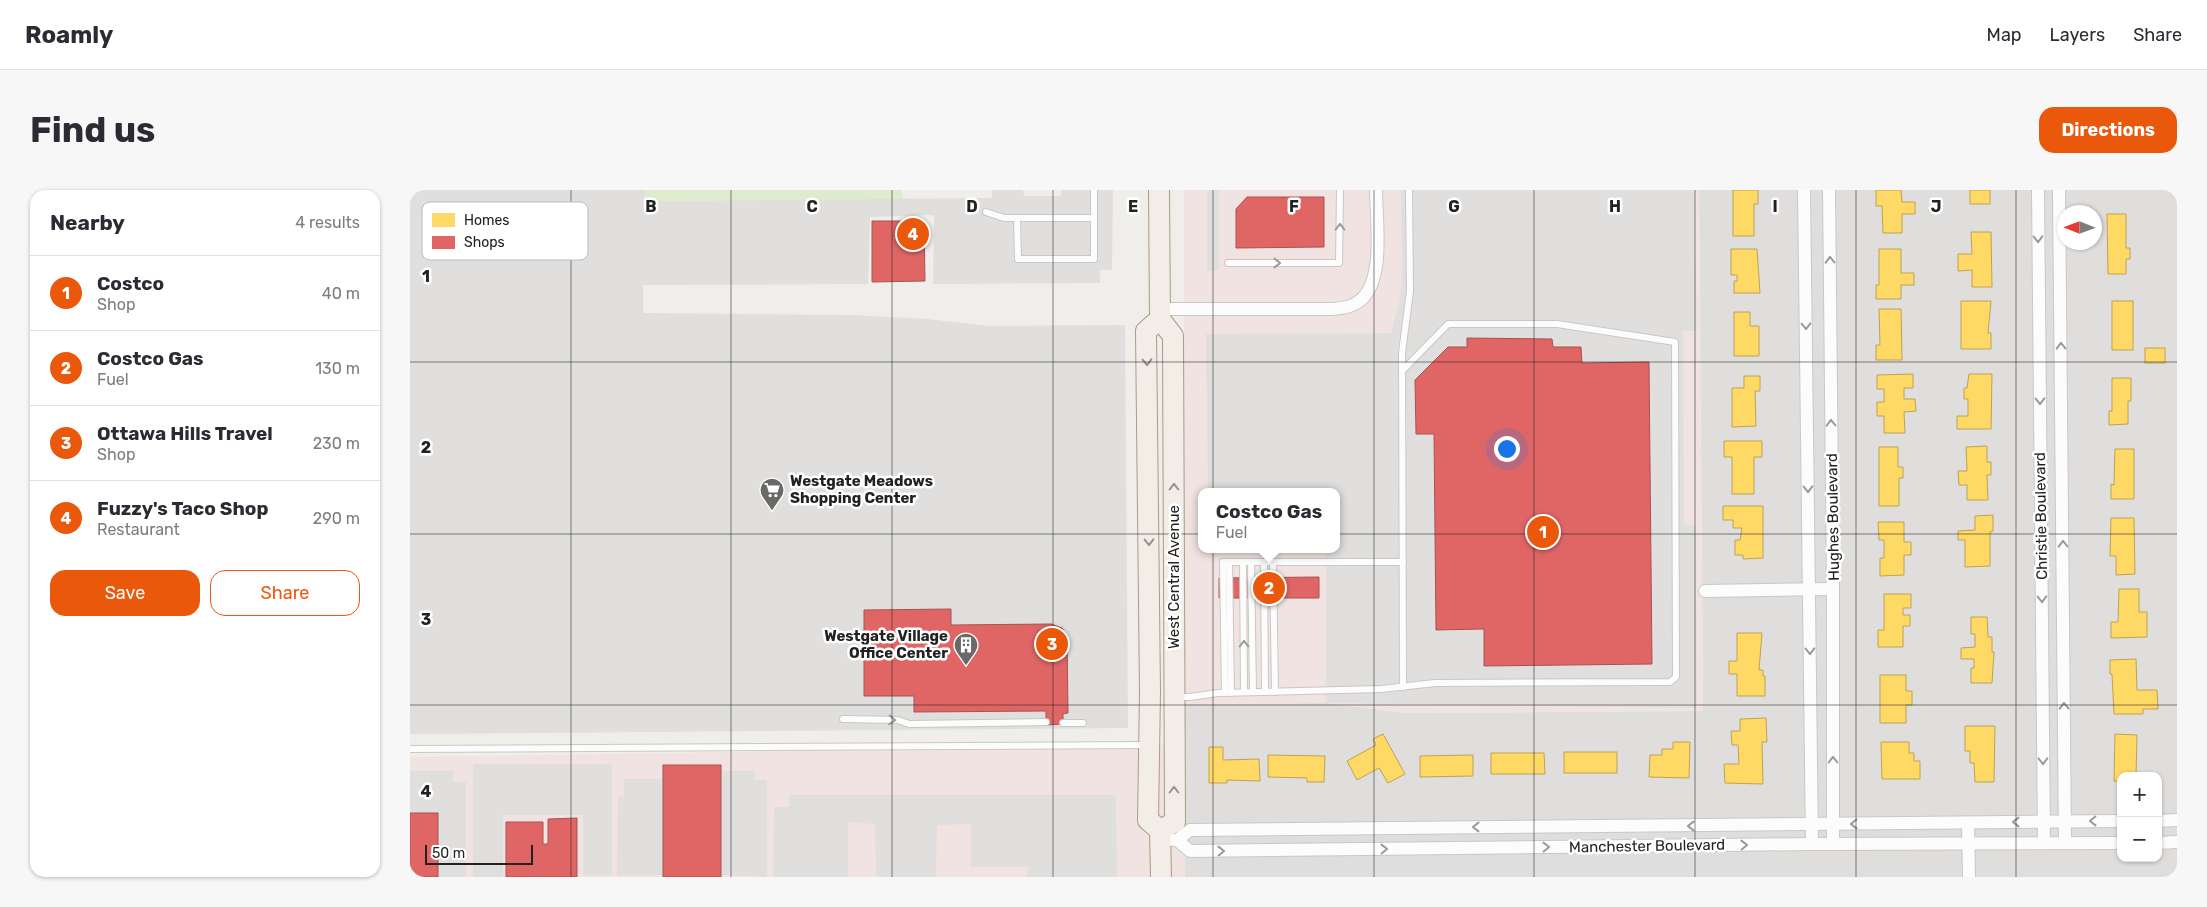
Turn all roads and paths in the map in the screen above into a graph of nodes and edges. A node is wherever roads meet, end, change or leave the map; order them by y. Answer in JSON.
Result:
{"nodes":[{"id":1,"x":1094,"y":190,"type":"edge"},
{"id":2,"x":1159,"y":190,"type":"edge"},
{"id":3,"x":1340,"y":190,"type":"edge"},
{"id":4,"x":1376,"y":190,"type":"edge"},
{"id":5,"x":1409,"y":190,"type":"edge"},
{"id":6,"x":1804,"y":190,"type":"edge"},
{"id":7,"x":1829,"y":190,"type":"edge"},
{"id":8,"x":2038,"y":190,"type":"edge"},
{"id":9,"x":2059,"y":190,"type":"edge"},
{"id":10,"x":986,"y":212,"type":"dead end"},
{"id":11,"x":1017,"y":218,"type":"junction"},
{"id":12,"x":1094,"y":218,"type":"junction"},
{"id":13,"x":1228,"y":262,"type":"dead end"},
{"id":14,"x":1160,"y":314,"type":"junction"},
{"id":15,"x":1402,"y":371,"type":"junction"},
{"id":16,"x":1243,"y":562,"type":"junction"},
{"id":17,"x":1251,"y":562,"type":"junction"},
{"id":18,"x":1264,"y":562,"type":"junction"},
{"id":19,"x":1273,"y":562,"type":"junction"},
{"id":20,"x":1403,"y":562,"type":"junction"},
{"id":21,"x":1149,"y":567,"type":"junction"},
{"id":22,"x":1809,"y":589,"type":"junction"},
{"id":23,"x":1833,"y":589,"type":"junction"},
{"id":24,"x":1704,"y":591,"type":"dead end"},
{"id":25,"x":1403,"y":687,"type":"junction"},
{"id":26,"x":1244,"y":692,"type":"junction"},
{"id":27,"x":1253,"y":692,"type":"junction"},
{"id":28,"x":1265,"y":692,"type":"junction"},
{"id":29,"x":1275,"y":692,"type":"junction"},
{"id":30,"x":1228,"y":693,"type":"junction"},
{"id":31,"x":1174,"y":697,"type":"junction"},
{"id":32,"x":843,"y":719,"type":"dead end"},
{"id":33,"x":1046,"y":722,"type":"dead end"},
{"id":34,"x":1063,"y":722,"type":"dead end"},
{"id":35,"x":1083,"y":723,"type":"dead end"},
{"id":36,"x":1149,"y":745,"type":"junction"},
{"id":37,"x":410,"y":749,"type":"edge"},
{"id":38,"x":2162,"y":820,"type":"edge"},
{"id":39,"x":2177,"y":820,"type":"edge"},
{"id":40,"x":2117,"y":821,"type":"edge"},
{"id":41,"x":2044,"y":822,"type":"junction"},
{"id":42,"x":2065,"y":822,"type":"junction"},
{"id":43,"x":1968,"y":823,"type":"junction"},
{"id":44,"x":1833,"y":824,"type":"junction"},
{"id":45,"x":1812,"y":825,"type":"junction"},
{"id":46,"x":1166,"y":836,"type":"junction"},
{"id":47,"x":2044,"y":842,"type":"junction"},
{"id":48,"x":2065,"y":842,"type":"junction"},
{"id":49,"x":2177,"y":842,"type":"edge"},
{"id":50,"x":1968,"y":843,"type":"junction"},
{"id":51,"x":2117,"y":843,"type":"edge"},
{"id":52,"x":2162,"y":843,"type":"edge"},
{"id":53,"x":1812,"y":844,"type":"junction"},
{"id":54,"x":1833,"y":844,"type":"junction"},
{"id":55,"x":1161,"y":877,"type":"edge"},
{"id":56,"x":1969,"y":877,"type":"edge"}],
"edges":[{"from":1,"to":12,"type":"lane"},
{"from":2,"to":14,"type":"main road"},
{"from":13,"to":3,"type":"lane","one_way":true},
{"from":4,"to":14,"type":"street"},
{"from":5,"to":15,"type":"lane"},
{"from":6,"to":22,"type":"street","name":"Hughes Boulevard","one_way":true},
{"from":23,"to":7,"type":"street","name":"Hughes Boulevard","one_way":true},
{"from":8,"to":41,"type":"street","name":"Christie Boulevard","one_way":true},
{"from":42,"to":9,"type":"street","name":"Christie Boulevard","one_way":true},
{"from":10,"to":11,"type":"lane"},
{"from":11,"to":12,"type":"lane"},
{"from":11,"to":12,"type":"lane"},
{"from":14,"to":21,"type":"main road","name":"West Central Avenue","one_way":true},
{"from":31,"to":14,"type":"main road","name":"West Central Avenue","one_way":true},
{"from":15,"to":20,"type":"lane"},
{"from":15,"to":25,"type":"lane"},
{"from":16,"to":17,"type":"lane"},
{"from":26,"to":16,"type":"lane","one_way":true},
{"from":16,"to":30,"type":"lane"},
{"from":17,"to":18,"type":"lane"},
{"from":17,"to":27,"type":"lane"},
{"from":18,"to":19,"type":"lane"},
{"from":18,"to":28,"type":"lane"},
{"from":19,"to":20,"type":"lane"},
{"from":19,"to":29,"type":"lane"},
{"from":20,"to":25,"type":"lane"},
{"from":21,"to":31,"type":"main road"},
{"from":21,"to":36,"type":"main road","name":"West Central Avenue"},
{"from":22,"to":23,"type":"street"},
{"from":22,"to":24,"type":"street"},
{"from":22,"to":45,"type":"street","name":"Hughes Boulevard","one_way":true},
{"from":44,"to":23,"type":"street","name":"Hughes Boulevard","one_way":true},
{"from":25,"to":29,"type":"lane"},
{"from":26,"to":27,"type":"lane"},
{"from":26,"to":30,"type":"lane"},
{"from":27,"to":28,"type":"lane"},
{"from":28,"to":29,"type":"lane"},
{"from":30,"to":31,"type":"lane"},
{"from":46,"to":31,"type":"main road","name":"West Central Avenue","one_way":true},
{"from":32,"to":33,"type":"lane","one_way":true},
{"from":34,"to":35,"type":"lane"},
{"from":36,"to":37,"type":"lane"},
{"from":36,"to":46,"type":"main road","name":"West Central Avenue"},
{"from":38,"to":39,"type":"street"},
{"from":40,"to":42,"type":"street","name":"Manchester Boulevard","one_way":true},
{"from":41,"to":42,"type":"street","name":"Manchester Boulevard"},
{"from":41,"to":43,"type":"street","name":"Manchester Boulevard","one_way":true},
{"from":41,"to":47,"type":"street","name":"Christie Boulevard"},
{"from":42,"to":48,"type":"street","name":"Christie Boulevard"},
{"from":43,"to":44,"type":"street","name":"Manchester Boulevard","one_way":true},
{"from":43,"to":50,"type":"street"},
{"from":44,"to":45,"type":"street","name":"Manchester Boulevard"},
{"from":44,"to":54,"type":"street","name":"Hughes Boulevard"},
{"from":45,"to":46,"type":"street","name":"Manchester Boulevard","one_way":true},
{"from":45,"to":53,"type":"street","name":"Hughes Boulevard"},
{"from":46,"to":53,"type":"street","name":"Manchester Boulevard","one_way":true},
{"from":46,"to":55,"type":"main road"},
{"from":47,"to":48,"type":"street","name":"Manchester Boulevard"},
{"from":47,"to":50,"type":"street","name":"Manchester Boulevard"},
{"from":48,"to":51,"type":"street","name":"Manchester Boulevard"},
{"from":49,"to":52,"type":"street"},
{"from":50,"to":54,"type":"street","name":"Manchester Boulevard"},
{"from":50,"to":56,"type":"street"},
{"from":53,"to":54,"type":"street","name":"Manchester Boulevard"}]}
